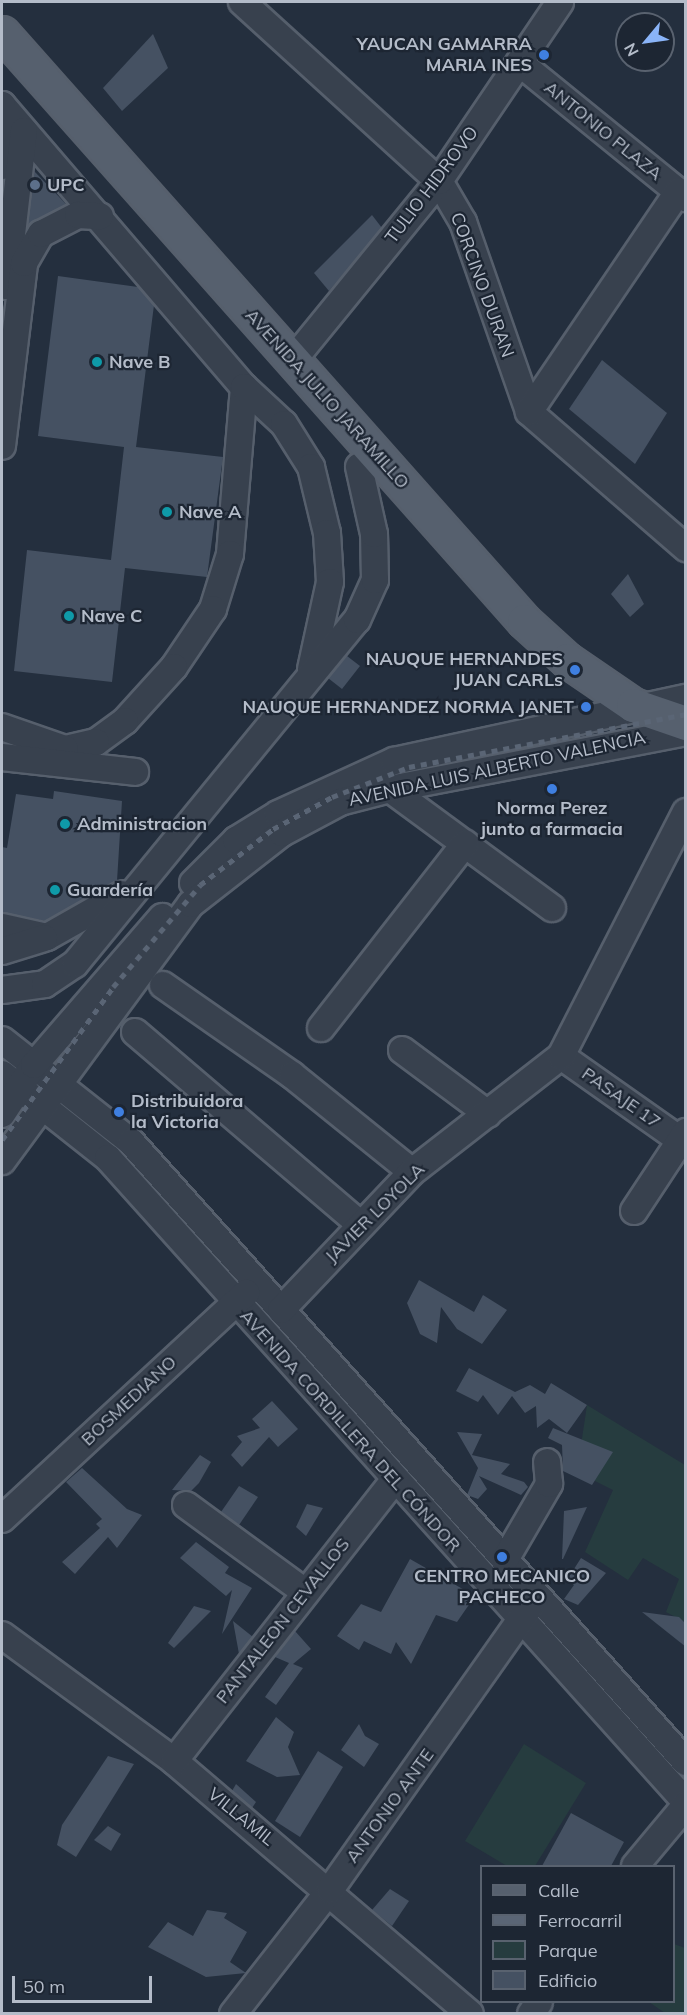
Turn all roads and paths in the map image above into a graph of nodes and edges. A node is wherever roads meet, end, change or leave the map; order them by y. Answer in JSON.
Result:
{"nodes":[{"id":1,"x":242,"y":2,"type":"edge"},
{"id":2,"x":561,"y":2,"type":"edge"},
{"id":3,"x":2,"y":33,"type":"edge"},
{"id":4,"x":2,"y":63,"type":"edge"},
{"id":5,"x":521,"y":64,"type":"junction"},
{"id":6,"x":2,"y":105,"type":"edge"},
{"id":7,"x":24,"y":131,"type":"junction"},
{"id":8,"x":2,"y":166,"type":"edge"},
{"id":9,"x":439,"y":181,"type":"junction"},
{"id":10,"x":682,"y":195,"type":"edge"},
{"id":11,"x":100,"y":216,"type":"junction"},
{"id":12,"x":2,"y":321,"type":"edge"},
{"id":13,"x":293,"y":360,"type":"junction"},
{"id":14,"x":244,"y":387,"type":"junction"},
{"id":15,"x":528,"y":412,"type":"junction"},
{"id":16,"x":2,"y":447,"type":"edge"},
{"id":17,"x":359,"y":467,"type":"junction"},
{"id":18,"x":686,"y":548,"type":"edge"},
{"id":19,"x":306,"y":682,"type":"junction"},
{"id":20,"x":686,"y":698,"type":"edge"},
{"id":21,"x":624,"y":710,"type":"junction"},
{"id":22,"x":2,"y":727,"type":"edge"},
{"id":23,"x":678,"y":734,"type":"edge"},
{"id":24,"x":2,"y":757,"type":"edge"},
{"id":25,"x":135,"y":772,"type":"dead end"},
{"id":26,"x":390,"y":789,"type":"junction"},
{"id":27,"x":686,"y":812,"type":"edge"},
{"id":28,"x":465,"y":844,"type":"junction"},
{"id":29,"x":144,"y":881,"type":"junction"},
{"id":30,"x":552,"y":908,"type":"dead end"},
{"id":31,"x":2,"y":927,"type":"edge"},
{"id":32,"x":47,"y":937,"type":"junction"},
{"id":33,"x":2,"y":951,"type":"edge"},
{"id":34,"x":163,"y":985,"type":"dead end"},
{"id":35,"x":2,"y":990,"type":"edge"},
{"id":36,"x":321,"y":1028,"type":"dead end"},
{"id":37,"x":135,"y":1032,"type":"dead end"},
{"id":38,"x":2,"y":1041,"type":"edge"},
{"id":39,"x":402,"y":1050,"type":"dead end"},
{"id":40,"x":561,"y":1056,"type":"junction"},
{"id":41,"x":34,"y":1065,"type":"junction"},
{"id":42,"x":10,"y":1081,"type":"edge"},
{"id":43,"x":59,"y":1083,"type":"junction"},
{"id":44,"x":42,"y":1104,"type":"junction"},
{"id":45,"x":2,"y":1114,"type":"edge"},
{"id":46,"x":488,"y":1114,"type":"junction"},
{"id":47,"x":683,"y":1136,"type":"edge"},
{"id":48,"x":2,"y":1161,"type":"edge"},
{"id":49,"x":412,"y":1172,"type":"junction"},
{"id":50,"x":634,"y":1211,"type":"dead end"},
{"id":51,"x":361,"y":1225,"type":"junction"},
{"id":52,"x":257,"y":1282,"type":"junction"},
{"id":53,"x":235,"y":1303,"type":"junction"},
{"id":54,"x":281,"y":1310,"type":"junction"},
{"id":55,"x":547,"y":1462,"type":"dead end"},
{"id":56,"x":393,"y":1482,"type":"junction"},
{"id":57,"x":186,"y":1505,"type":"dead end"},
{"id":58,"x":2,"y":1519,"type":"edge"},
{"id":59,"x":506,"y":1558,"type":"junction"},
{"id":60,"x":305,"y":1592,"type":"junction"},
{"id":61,"x":538,"y":1593,"type":"junction"},
{"id":62,"x":522,"y":1619,"type":"junction"},
{"id":63,"x":2,"y":1635,"type":"edge"},
{"id":64,"x":174,"y":1761,"type":"junction"},
{"id":65,"x":686,"y":1762,"type":"edge"},
{"id":66,"x":686,"y":1804,"type":"edge"},
{"id":67,"x":636,"y":1865,"type":"edge"},
{"id":68,"x":330,"y":1890,"type":"junction"},
{"id":69,"x":233,"y":2013,"type":"edge"},
{"id":70,"x":470,"y":2013,"type":"edge"}],
"edges":[{"from":1,"to":9,"type":"street","name":"CORCINO DURAN"},
{"from":2,"to":5,"type":"street","name":"TULIO HIDROVO"},
{"from":3,"to":13,"type":"main road","name":"AVENIDA JULIO JARAMILLO"},
{"from":4,"to":17,"type":"main road","name":"AVENIDA JULIO JARAMILLO"},
{"from":5,"to":9,"type":"street","name":"TULIO HIDROVO"},
{"from":5,"to":10,"type":"street","name":"ANTONIO PLAZA"},
{"from":6,"to":7,"type":"street"},
{"from":6,"to":8,"type":"street"},
{"from":7,"to":11,"type":"street"},
{"from":7,"to":12,"type":"street"},
{"from":9,"to":13,"type":"street","name":"TULIO HIDROVO"},
{"from":9,"to":15,"type":"street","name":"CORCINO DURAN"},
{"from":10,"to":15,"type":"street"},
{"from":11,"to":14,"type":"street"},
{"from":11,"to":16,"type":"street"},
{"from":13,"to":21,"type":"main road","name":"AVENIDA JULIO JARAMILLO"},
{"from":14,"to":19,"type":"street"},
{"from":14,"to":22,"type":"street"},
{"from":15,"to":18,"type":"street"},
{"from":17,"to":19,"type":"street"},
{"from":17,"to":21,"type":"main road","name":"AVENIDA JULIO JARAMILLO"},
{"from":19,"to":29,"type":"street"},
{"from":20,"to":21,"type":"street","name":"AVENIDA LUIS ALBERTO VALENCIA"},
{"from":21,"to":23,"type":"main road","name":"AVENIDA JULIO JARAMILLO"},
{"from":21,"to":41,"type":"street","name":"AVENIDA LUIS ALBERTO VALENCIA"},
{"from":23,"to":26,"type":"street","name":"AVENIDA LUIS ALBERTO VALENCIA"},
{"from":24,"to":25,"type":"street"},
{"from":26,"to":28,"type":"street"},
{"from":26,"to":43,"type":"street","name":"AVENIDA LUIS ALBERTO VALENCIA"},
{"from":27,"to":40,"type":"street"},
{"from":28,"to":30,"type":"street"},
{"from":28,"to":36,"type":"street"},
{"from":29,"to":32,"type":"street"},
{"from":29,"to":35,"type":"street"},
{"from":31,"to":32,"type":"street"},
{"from":32,"to":33,"type":"street"},
{"from":34,"to":49,"type":"street"},
{"from":37,"to":51,"type":"street"},
{"from":38,"to":41,"type":"street","name":"AVENIDA CORDILLERA DEL CÓNDOR"},
{"from":39,"to":46,"type":"street"},
{"from":40,"to":46,"type":"street","name":"JAVIER LOYOLA"},
{"from":40,"to":47,"type":"street","name":"PASAJE 17"},
{"from":41,"to":42,"type":"street","name":"AVENIDA LUIS ALBERTO VALENCIA"},
{"from":41,"to":43,"type":"street","name":"AVENIDA CORDILLERA DEL CÓNDOR"},
{"from":42,"to":44,"type":"street","name":"AVENIDA CORDILLERA DEL CÓNDOR"},
{"from":42,"to":45,"type":"street","name":"AVENIDA LUIS ALBERTO VALENCIA"},
{"from":43,"to":44,"type":"street","name":"AVENIDA LUIS ALBERTO VALENCIA"},
{"from":43,"to":52,"type":"street","name":"AVENIDA CORDILLERA DEL CÓNDOR"},
{"from":44,"to":48,"type":"street","name":"AVENIDA LUIS ALBERTO VALENCIA"},
{"from":44,"to":53,"type":"street","name":"AVENIDA CORDILLERA DEL CÓNDOR"},
{"from":46,"to":49,"type":"street","name":"JAVIER LOYOLA"},
{"from":47,"to":50,"type":"street"},
{"from":49,"to":51,"type":"street","name":"JAVIER LOYOLA"},
{"from":51,"to":54,"type":"street","name":"JAVIER LOYOLA"},
{"from":52,"to":53,"type":"street","name":"BOSMEDIANO"},
{"from":52,"to":54,"type":"street","name":"AVENIDA CORDILLERA DEL CÓNDOR"},
{"from":53,"to":56,"type":"street","name":"AVENIDA CORDILLERA DEL CÓNDOR"},
{"from":53,"to":58,"type":"street","name":"BOSMEDIANO"},
{"from":54,"to":59,"type":"street","name":"AVENIDA CORDILLERA DEL CÓNDOR"},
{"from":55,"to":59,"type":"street"},
{"from":56,"to":60,"type":"street","name":"PANTALEON CEVALLOS"},
{"from":56,"to":62,"type":"street","name":"AVENIDA CORDILLERA DEL CÓNDOR"},
{"from":57,"to":60,"type":"street"},
{"from":59,"to":61,"type":"street","name":"AVENIDA CORDILLERA DEL CÓNDOR"},
{"from":60,"to":64,"type":"street","name":"PANTALEON CEVALLOS"},
{"from":61,"to":62,"type":"street","name":"ANTONIO ANTE"},
{"from":61,"to":65,"type":"street","name":"AVENIDA CORDILLERA DEL CÓNDOR"},
{"from":62,"to":66,"type":"street","name":"AVENIDA CORDILLERA DEL CÓNDOR"},
{"from":62,"to":68,"type":"street","name":"ANTONIO ANTE"},
{"from":63,"to":64,"type":"street","name":"VILLAMIL"},
{"from":64,"to":68,"type":"street","name":"VILLAMIL"},
{"from":66,"to":67,"type":"street"},
{"from":68,"to":69,"type":"street","name":"ANTONIO ANTE"},
{"from":68,"to":70,"type":"street","name":"VILLAMIL"}]}
